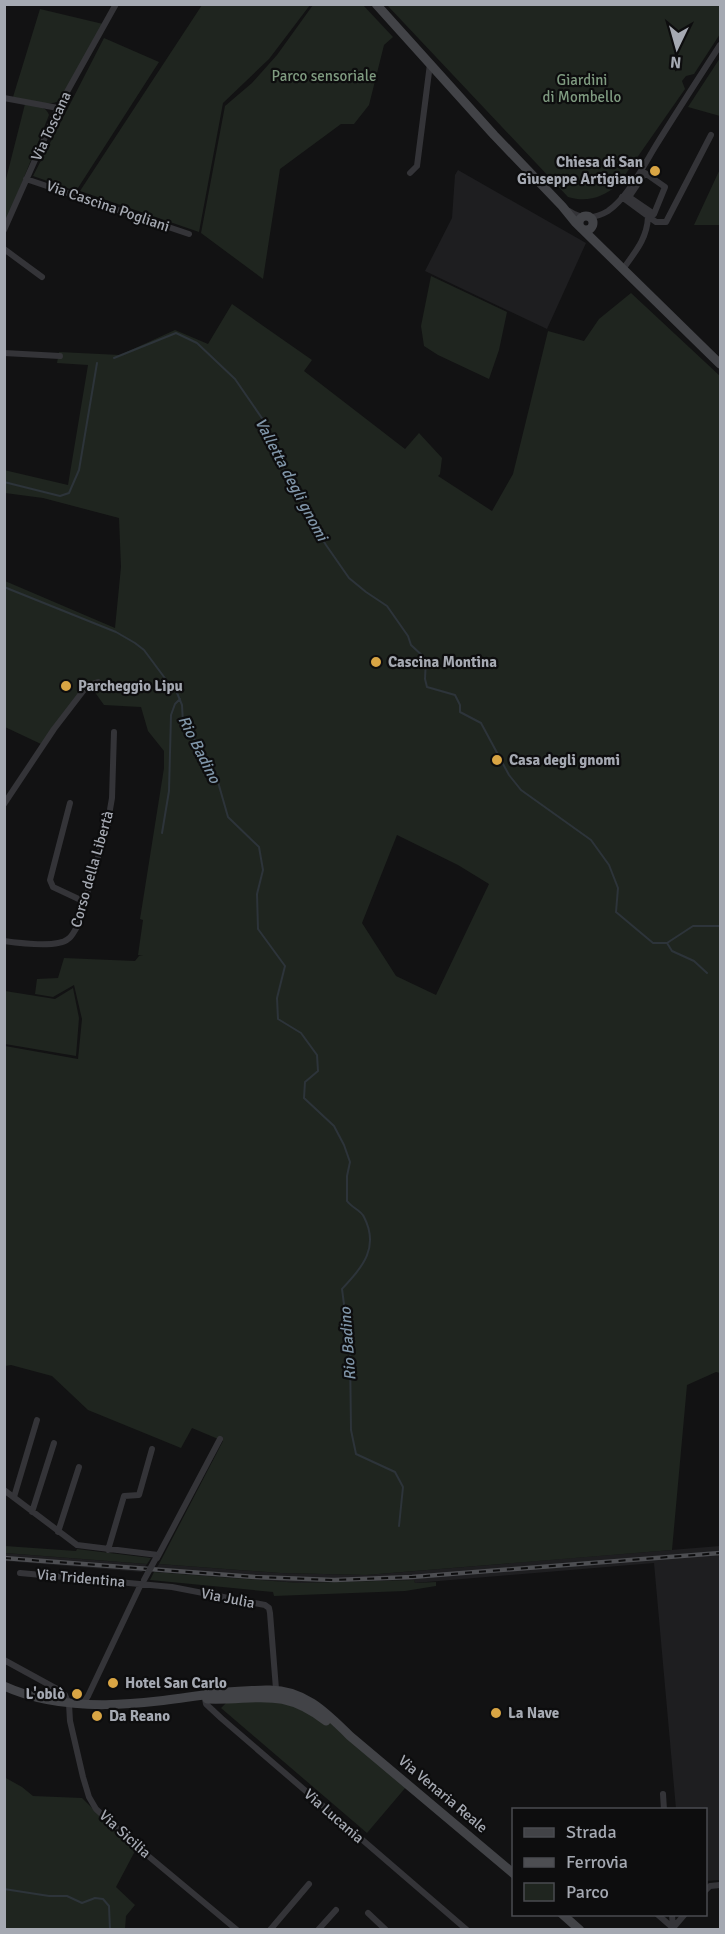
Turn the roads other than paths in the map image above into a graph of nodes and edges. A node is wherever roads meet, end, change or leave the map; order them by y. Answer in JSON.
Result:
{"nodes":[{"id":1,"x":376,"y":4,"type":"edge"},
{"id":2,"x":114,"y":5,"type":"edge"},
{"id":3,"x":720,"y":45,"type":"edge"},
{"id":4,"x":430,"y":64,"type":"junction"},
{"id":5,"x":4,"y":98,"type":"edge"},
{"id":6,"x":58,"y":108,"type":"junction"},
{"id":7,"x":711,"y":135,"type":"dead end"},
{"id":8,"x":410,"y":172,"type":"dead end"},
{"id":9,"x":26,"y":179,"type":"junction"},
{"id":10,"x":622,"y":197,"type":"junction"},
{"id":11,"x":562,"y":206,"type":"junction"},
{"id":12,"x":651,"y":215,"type":"junction"},
{"id":13,"x":586,"y":217,"type":"junction"},
{"id":14,"x":582,"y":228,"type":"junction"},
{"id":15,"x":4,"y":230,"type":"edge"},
{"id":16,"x":189,"y":234,"type":"dead end"},
{"id":17,"x":4,"y":249,"type":"edge"},
{"id":18,"x":623,"y":269,"type":"junction"},
{"id":19,"x":42,"y":277,"type":"dead end"},
{"id":20,"x":4,"y":352,"type":"edge"},
{"id":21,"x":60,"y":356,"type":"dead end"},
{"id":22,"x":720,"y":364,"type":"edge"},
{"id":23,"x":98,"y":682,"type":"dead end"},
{"id":24,"x":114,"y":732,"type":"dead end"},
{"id":25,"x":70,"y":803,"type":"dead end"},
{"id":26,"x":4,"y":804,"type":"edge"},
{"id":27,"x":85,"y":902,"type":"junction"},
{"id":28,"x":4,"y":941,"type":"edge"},
{"id":29,"x":38,"y":1420,"type":"dead end"},
{"id":30,"x":220,"y":1439,"type":"dead end"},
{"id":31,"x":54,"y":1443,"type":"dead end"},
{"id":32,"x":153,"y":1449,"type":"dead end"},
{"id":33,"x":79,"y":1467,"type":"dead end"},
{"id":34,"x":4,"y":1490,"type":"edge"},
{"id":35,"x":14,"y":1497,"type":"junction"},
{"id":36,"x":32,"y":1512,"type":"junction"},
{"id":37,"x":58,"y":1532,"type":"junction"},
{"id":38,"x":108,"y":1550,"type":"junction"},
{"id":39,"x":157,"y":1556,"type":"junction"},
{"id":40,"x":20,"y":1573,"type":"dead end"},
{"id":41,"x":142,"y":1582,"type":"junction"},
{"id":42,"x":4,"y":1660,"type":"edge"},
{"id":43,"x":4,"y":1686,"type":"edge"},
{"id":44,"x":282,"y":1693,"type":"junction"},
{"id":45,"x":243,"y":1695,"type":"junction"},
{"id":46,"x":190,"y":1697,"type":"junction"},
{"id":47,"x":205,"y":1699,"type":"junction"},
{"id":48,"x":69,"y":1704,"type":"junction"},
{"id":49,"x":82,"y":1704,"type":"junction"},
{"id":50,"x":663,"y":1794,"type":"dead end"},
{"id":51,"x":664,"y":1808,"type":"edge"},
{"id":52,"x":512,"y":1873,"type":"edge"},
{"id":53,"x":309,"y":1884,"type":"dead end"},
{"id":54,"x":720,"y":1885,"type":"edge"},
{"id":55,"x":707,"y":1888,"type":"edge"},
{"id":56,"x":336,"y":1910,"type":"dead end"},
{"id":57,"x":368,"y":1913,"type":"dead end"},
{"id":58,"x":564,"y":1916,"type":"edge"},
{"id":59,"x":659,"y":1916,"type":"edge"},
{"id":60,"x":683,"y":1916,"type":"edge"},
{"id":61,"x":237,"y":1929,"type":"edge"},
{"id":62,"x":270,"y":1929,"type":"edge"},
{"id":63,"x":318,"y":1929,"type":"edge"},
{"id":64,"x":386,"y":1929,"type":"edge"},
{"id":65,"x":467,"y":1929,"type":"edge"},
{"id":66,"x":580,"y":1929,"type":"edge"},
{"id":67,"x":673,"y":1929,"type":"edge"}],
"edges":[{"from":1,"to":4,"type":"street"},
{"from":2,"to":6,"type":"street","name":"Via Toscana"},
{"from":3,"to":10,"type":"street"},
{"from":4,"to":8,"type":"street"},
{"from":4,"to":11,"type":"street"},
{"from":5,"to":6,"type":"street"},
{"from":6,"to":9,"type":"street","name":"Via Toscana"},
{"from":7,"to":12,"type":"street"},
{"from":9,"to":15,"type":"street","name":"Via Toscana"},
{"from":9,"to":16,"type":"street","name":"Via Cascina Pogliani"},
{"from":10,"to":12,"type":"street"},
{"from":10,"to":13,"type":"street"},
{"from":11,"to":13,"type":"street"},
{"from":11,"to":14,"type":"street"},
{"from":12,"to":12,"type":"street"},
{"from":12,"to":18,"type":"street"},
{"from":13,"to":14,"type":"street"},
{"from":14,"to":18,"type":"street"},
{"from":17,"to":19,"type":"street"},
{"from":18,"to":22,"type":"street"},
{"from":20,"to":21,"type":"street"},
{"from":23,"to":26,"type":"street"},
{"from":24,"to":27,"type":"street","name":"Corso della Libertà"},
{"from":25,"to":27,"type":"street"},
{"from":27,"to":28,"type":"street","name":"Corso della Libertà"},
{"from":29,"to":35,"type":"street"},
{"from":30,"to":39,"type":"street"},
{"from":31,"to":36,"type":"street"},
{"from":32,"to":38,"type":"street"},
{"from":33,"to":37,"type":"street"},
{"from":34,"to":35,"type":"street"},
{"from":35,"to":36,"type":"street"},
{"from":36,"to":37,"type":"street"},
{"from":37,"to":38,"type":"street"},
{"from":38,"to":39,"type":"street"},
{"from":39,"to":41,"type":"street","bridge":true},
{"from":40,"to":41,"type":"street","name":"Via Tridentina"},
{"from":41,"to":44,"type":"street","name":"Via Julia"},
{"from":41,"to":49,"type":"street"},
{"from":42,"to":48,"type":"street"},
{"from":43,"to":48,"type":"street"},
{"from":44,"to":45,"type":"street"},
{"from":44,"to":52,"type":"street","name":"Via Venaria Reale"},
{"from":45,"to":46,"type":"street"},
{"from":45,"to":47,"type":"street"},
{"from":46,"to":47,"type":"street"},
{"from":46,"to":49,"type":"street"},
{"from":47,"to":65,"type":"street","name":"Via Lucania"},
{"from":48,"to":49,"type":"street"},
{"from":48,"to":61,"type":"street","name":"Via Sicilia"},
{"from":50,"to":51,"type":"street"},
{"from":53,"to":62,"type":"street"},
{"from":54,"to":55,"type":"street"},
{"from":56,"to":63,"type":"street"},
{"from":57,"to":64,"type":"street"},
{"from":58,"to":66,"type":"street"},
{"from":59,"to":67,"type":"street"},
{"from":60,"to":67,"type":"street"}]}
